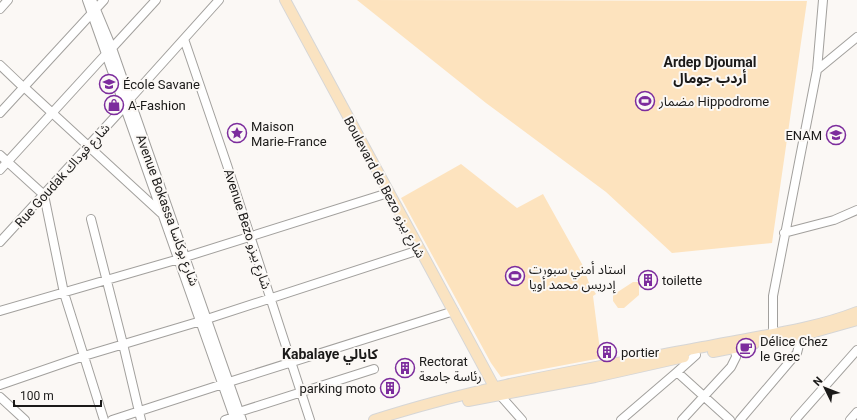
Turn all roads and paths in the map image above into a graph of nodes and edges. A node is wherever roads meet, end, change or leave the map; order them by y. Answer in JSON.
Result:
{"nodes":[{"id":1,"x":8,"y":0,"type":"edge"},
{"id":2,"x":104,"y":0,"type":"edge"},
{"id":3,"x":156,"y":0,"type":"edge"},
{"id":4,"x":219,"y":0,"type":"edge"},
{"id":5,"x":285,"y":0,"type":"edge"},
{"id":6,"x":823,"y":0,"type":"edge"},
{"id":7,"x":92,"y":5,"type":"edge"},
{"id":8,"x":0,"y":9,"type":"edge"},
{"id":9,"x":857,"y":37,"type":"edge"},
{"id":10,"x":184,"y":39,"type":"junction"},
{"id":11,"x":109,"y":51,"type":"junction"},
{"id":12,"x":0,"y":65,"type":"edge"},
{"id":13,"x":817,"y":70,"type":"junction"},
{"id":14,"x":22,"y":85,"type":"junction"},
{"id":15,"x":129,"y":100,"type":"junction"},
{"id":16,"x":0,"y":106,"type":"edge"},
{"id":17,"x":124,"y":107,"type":"junction"},
{"id":18,"x":53,"y":112,"type":"junction"},
{"id":19,"x":0,"y":113,"type":"edge"},
{"id":20,"x":89,"y":146,"type":"junction"},
{"id":21,"x":0,"y":154,"type":"edge"},
{"id":22,"x":8,"y":162,"type":"junction"},
{"id":23,"x":0,"y":170,"type":"edge"},
{"id":24,"x":388,"y":194,"type":"junction"},
{"id":25,"x":44,"y":195,"type":"junction"},
{"id":26,"x":857,"y":210,"type":"edge"},
{"id":27,"x":163,"y":215,"type":"junction"},
{"id":28,"x":92,"y":219,"type":"dead end"},
{"id":29,"x":784,"y":233,"type":"junction"},
{"id":30,"x":251,"y":236,"type":"junction"},
{"id":31,"x":0,"y":242,"type":"edge"},
{"id":32,"x":418,"y":250,"type":"junction"},
{"id":33,"x":182,"y":258,"type":"junction"},
{"id":34,"x":107,"y":279,"type":"junction"},
{"id":35,"x":64,"y":293,"type":"junction"},
{"id":36,"x":271,"y":298,"type":"junction"},
{"id":37,"x":0,"y":311,"type":"edge"},
{"id":38,"x":454,"y":312,"type":"junction"},
{"id":39,"x":856,"y":318,"type":"edge"},
{"id":40,"x":204,"y":320,"type":"junction"},
{"id":41,"x":773,"y":336,"type":"junction"},
{"id":42,"x":798,"y":336,"type":"junction"},
{"id":43,"x":124,"y":344,"type":"junction"},
{"id":44,"x":735,"y":348,"type":"junction"},
{"id":45,"x":857,"y":350,"type":"edge"},
{"id":46,"x":696,"y":355,"type":"junction"},
{"id":47,"x":84,"y":356,"type":"junction"},
{"id":48,"x":291,"y":361,"type":"junction"},
{"id":49,"x":374,"y":369,"type":"dead end"},
{"id":50,"x":594,"y":372,"type":"junction"},
{"id":51,"x":677,"y":372,"type":"junction"},
{"id":52,"x":226,"y":383,"type":"junction"},
{"id":53,"x":0,"y":385,"type":"edge"},
{"id":54,"x":301,"y":391,"type":"junction"},
{"id":55,"x":496,"y":391,"type":"junction"},
{"id":56,"x":0,"y":396,"type":"edge"},
{"id":57,"x":704,"y":396,"type":"junction"},
{"id":58,"x":138,"y":411,"type":"junction"},
{"id":59,"x":857,"y":412,"type":"edge"},
{"id":60,"x":236,"y":416,"type":"edge"},
{"id":61,"x":25,"y":420,"type":"edge"},
{"id":62,"x":104,"y":420,"type":"edge"},
{"id":63,"x":112,"y":420,"type":"edge"},
{"id":64,"x":141,"y":420,"type":"edge"},
{"id":65,"x":225,"y":420,"type":"edge"},
{"id":66,"x":242,"y":420,"type":"edge"},
{"id":67,"x":310,"y":420,"type":"edge"},
{"id":68,"x":374,"y":420,"type":"edge"},
{"id":69,"x":399,"y":420,"type":"edge"},
{"id":70,"x":522,"y":420,"type":"edge"},
{"id":71,"x":621,"y":420,"type":"edge"},
{"id":72,"x":682,"y":420,"type":"edge"},
{"id":73,"x":730,"y":420,"type":"edge"},
{"id":74,"x":740,"y":420,"type":"edge"},
{"id":75,"x":795,"y":420,"type":"edge"},
{"id":76,"x":850,"y":420,"type":"edge"}],
"edges":[{"from":1,"to":8,"type":"street"},
{"from":2,"to":7,"type":"street"},
{"from":3,"to":11,"type":"street"},
{"from":4,"to":10,"type":"street"},
{"from":5,"to":24,"type":"main road","name":"Boulevard de Bezo شارع بيزو"},
{"from":6,"to":13,"type":"street"},
{"from":7,"to":11,"type":"street","name":"Avenue Bokassa شارع بوكاسا"},
{"from":7,"to":14,"type":"street"},
{"from":9,"to":13,"type":"street"},
{"from":10,"to":15,"type":"street"},
{"from":10,"to":30,"type":"street","name":"Avenue Bezo شارع بيزو"},
{"from":11,"to":15,"type":"street","name":"Avenue Bokassa شارع بوكاسا"},
{"from":11,"to":17,"type":"street","name":"Avenue Bokassa شارع بوكاسا"},
{"from":11,"to":18,"type":"street"},
{"from":12,"to":14,"type":"street"},
{"from":13,"to":29,"type":"street"},
{"from":14,"to":16,"type":"street"},
{"from":14,"to":18,"type":"street"},
{"from":14,"to":19,"type":"street"},
{"from":15,"to":33,"type":"street","name":"Avenue Bokassa شارع بوكاسا"},
{"from":17,"to":20,"type":"street","name":"Rue Goudak شارع قوداك"},
{"from":17,"to":27,"type":"street","name":"Avenue Bokassa شارع بوكاسا"},
{"from":18,"to":20,"type":"street"},
{"from":18,"to":22,"type":"street"},
{"from":20,"to":25,"type":"street","name":"Rue Goudak شارع قوداك"},
{"from":20,"to":27,"type":"street"},
{"from":21,"to":22,"type":"street"},
{"from":22,"to":23,"type":"street"},
{"from":22,"to":25,"type":"street"},
{"from":24,"to":30,"type":"street"},
{"from":24,"to":32,"type":"main road","name":"Boulevard de Bezo شارع بيزو"},
{"from":25,"to":31,"type":"street","name":"Rue Goudak شارع قوداك"},
{"from":25,"to":35,"type":"street"},
{"from":26,"to":29,"type":"street"},
{"from":27,"to":33,"type":"street","name":"Avenue Bokassa شارع بوكاسا"},
{"from":28,"to":34,"type":"street"},
{"from":29,"to":41,"type":"street"},
{"from":30,"to":33,"type":"street"},
{"from":30,"to":36,"type":"street","name":"Avenue Bezo شارع بيزو"},
{"from":32,"to":36,"type":"street"},
{"from":32,"to":38,"type":"main road","name":"Boulevard de Bezo شارع بيزو"},
{"from":33,"to":34,"type":"street"},
{"from":33,"to":40,"type":"street","name":"Avenue Bokassa شارع بوكاسا"},
{"from":34,"to":35,"type":"street"},
{"from":34,"to":43,"type":"street"},
{"from":35,"to":37,"type":"street"},
{"from":35,"to":47,"type":"street"},
{"from":36,"to":40,"type":"street"},
{"from":36,"to":48,"type":"street","name":"Avenue Bezo شارع بيزو"},
{"from":38,"to":48,"type":"street"},
{"from":38,"to":55,"type":"main road","name":"Boulevard de Bezo شارع بيزو"},
{"from":39,"to":41,"type":"main road"},
{"from":39,"to":42,"type":"main road"},
{"from":40,"to":43,"type":"street"},
{"from":40,"to":52,"type":"street","name":"Avenue Bokassa شارع بوكاسا"},
{"from":41,"to":42,"type":"main road"},
{"from":41,"to":44,"type":"main road"},
{"from":41,"to":50,"type":"main road"},
{"from":42,"to":74,"type":"street"},
{"from":43,"to":47,"type":"street"},
{"from":43,"to":58,"type":"street"},
{"from":44,"to":46,"type":"main road"},
{"from":44,"to":57,"type":"street"},
{"from":45,"to":75,"type":"street"},
{"from":46,"to":50,"type":"main road"},
{"from":46,"to":51,"type":"street"},
{"from":47,"to":53,"type":"street"},
{"from":47,"to":62,"type":"street"},
{"from":48,"to":52,"type":"street"},
{"from":48,"to":54,"type":"street","name":"Avenue Bezo شارع بيزو"},
{"from":49,"to":54,"type":"street"},
{"from":50,"to":55,"type":"main road"},
{"from":51,"to":57,"type":"street"},
{"from":51,"to":71,"type":"street"},
{"from":52,"to":58,"type":"street"},
{"from":52,"to":60,"type":"street","name":"Avenue Bokassa شارع بوكاسا"},
{"from":54,"to":60,"type":"street"},
{"from":54,"to":67,"type":"street","name":"Avenue Bezo شارع بيزو"},
{"from":55,"to":68,"type":"main road"},
{"from":55,"to":69,"type":"main road"},
{"from":55,"to":70,"type":"street"},
{"from":56,"to":61,"type":"street"},
{"from":57,"to":72,"type":"street"},
{"from":57,"to":73,"type":"street"},
{"from":58,"to":63,"type":"street"},
{"from":58,"to":64,"type":"street"},
{"from":59,"to":76,"type":"street"},
{"from":60,"to":65,"type":"street"},
{"from":60,"to":66,"type":"street","name":"Avenue Bokassa شارع بوكاسا"}]}
